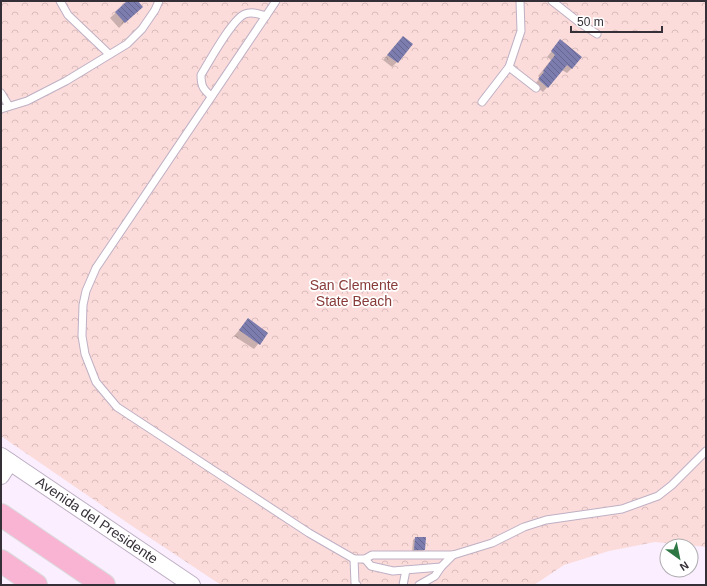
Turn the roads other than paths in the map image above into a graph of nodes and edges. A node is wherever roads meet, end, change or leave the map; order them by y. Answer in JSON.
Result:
{"nodes":[{"id":1,"x":60,"y":1,"type":"edge"},
{"id":2,"x":159,"y":1,"type":"edge"},
{"id":3,"x":276,"y":1,"type":"edge"},
{"id":4,"x":520,"y":1,"type":"edge"},
{"id":5,"x":552,"y":1,"type":"edge"},
{"id":6,"x":266,"y":16,"type":"junction"},
{"id":7,"x":597,"y":34,"type":"dead end"},
{"id":8,"x":109,"y":54,"type":"junction"},
{"id":9,"x":509,"y":67,"type":"junction"},
{"id":10,"x":536,"y":88,"type":"dead end"},
{"id":11,"x":1,"y":93,"type":"edge"},
{"id":12,"x":211,"y":96,"type":"junction"},
{"id":13,"x":482,"y":102,"type":"dead end"},
{"id":14,"x":9,"y":106,"type":"junction"},
{"id":15,"x":1,"y":109,"type":"edge"},
{"id":16,"x":706,"y":452,"type":"edge"},
{"id":17,"x":4,"y":467,"type":"edge"},
{"id":18,"x":1,"y":515,"type":"edge"},
{"id":19,"x":453,"y":555,"type":"junction"},
{"id":20,"x":354,"y":559,"type":"junction"},
{"id":21,"x":366,"y":559,"type":"junction"},
{"id":22,"x":1,"y":561,"type":"edge"},
{"id":23,"x":440,"y":567,"type":"junction"},
{"id":24,"x":406,"y":570,"type":"junction"},
{"id":25,"x":36,"y":585,"type":"edge"},
{"id":26,"x":104,"y":585,"type":"edge"},
{"id":27,"x":192,"y":585,"type":"edge"},
{"id":28,"x":357,"y":585,"type":"edge"},
{"id":29,"x":403,"y":585,"type":"edge"},
{"id":30,"x":419,"y":585,"type":"edge"}],
"edges":[{"from":1,"to":8,"type":"lane"},
{"from":2,"to":8,"type":"lane"},
{"from":3,"to":6,"type":"lane"},
{"from":4,"to":9,"type":"lane"},
{"from":5,"to":7,"type":"lane"},
{"from":6,"to":12,"type":"lane"},
{"from":6,"to":12,"type":"lane"},
{"from":8,"to":14,"type":"lane"},
{"from":9,"to":10,"type":"lane"},
{"from":9,"to":13,"type":"lane"},
{"from":11,"to":14,"type":"lane"},
{"from":12,"to":20,"type":"lane"},
{"from":14,"to":15,"type":"lane"},
{"from":16,"to":19,"type":"lane"},
{"from":17,"to":27,"type":"street","name":"Avenida del Presidente"},
{"from":18,"to":26,"type":"highway"},
{"from":19,"to":21,"type":"lane"},
{"from":19,"to":23,"type":"lane"},
{"from":20,"to":21,"type":"lane"},
{"from":20,"to":28,"type":"lane"},
{"from":21,"to":24,"type":"lane"},
{"from":22,"to":25,"type":"highway"},
{"from":23,"to":24,"type":"lane"},
{"from":23,"to":30,"type":"lane"},
{"from":24,"to":29,"type":"lane"}]}
